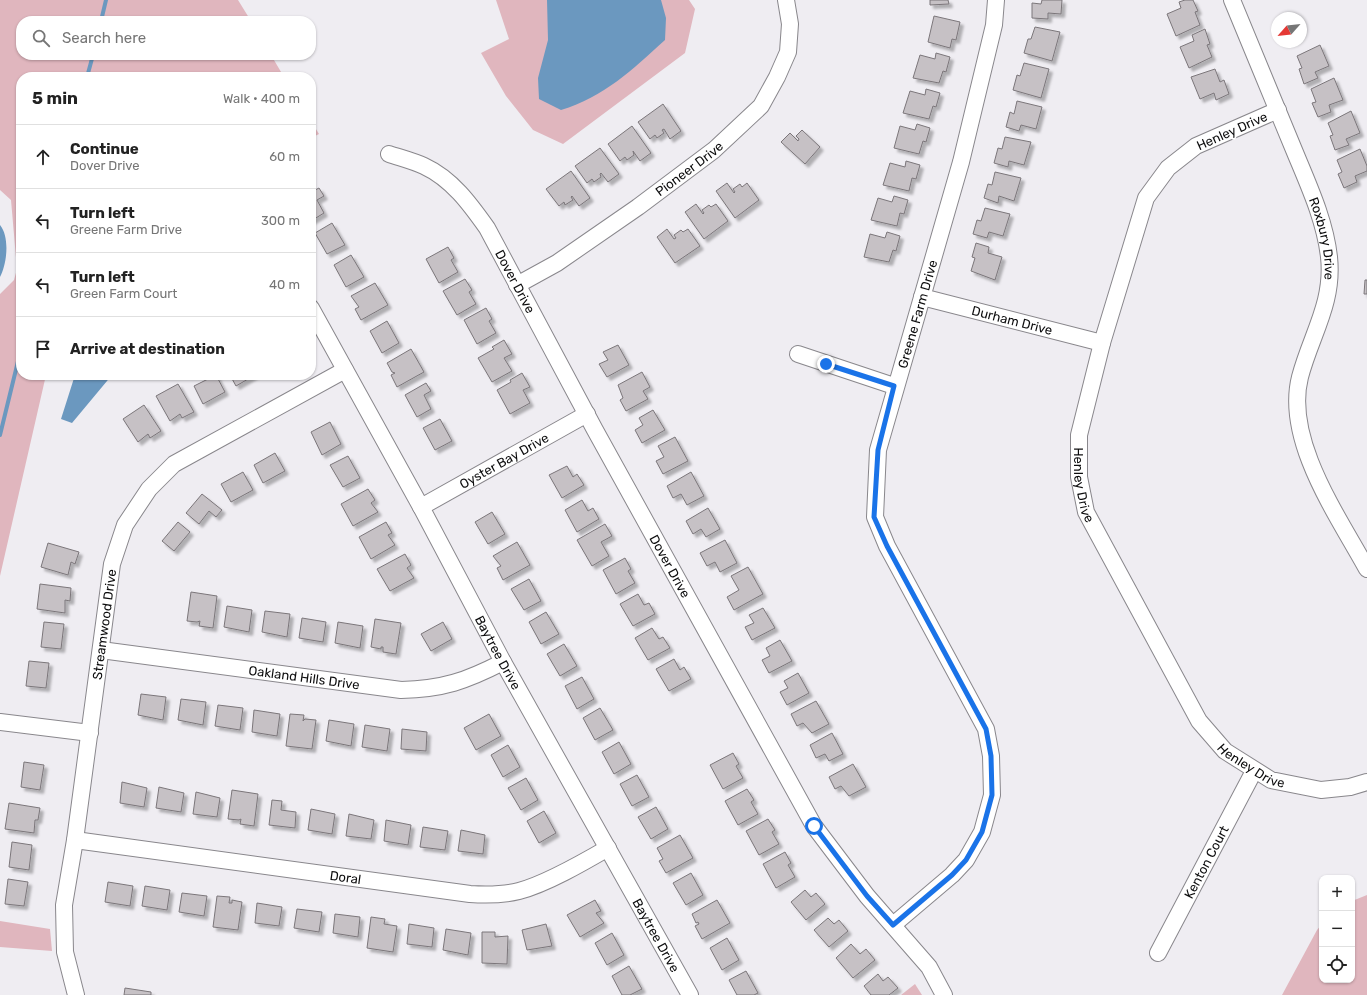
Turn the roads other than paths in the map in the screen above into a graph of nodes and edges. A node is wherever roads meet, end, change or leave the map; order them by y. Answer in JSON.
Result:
{"nodes":[{"id":1,"x":786,"y":0,"type":"edge"},
{"id":2,"x":996,"y":0,"type":"edge"},
{"id":3,"x":1232,"y":0,"type":"edge"},
{"id":4,"x":1278,"y":110,"type":"junction"},
{"id":5,"x":389,"y":154,"type":"dead end"},
{"id":6,"x":517,"y":285,"type":"junction"},
{"id":7,"x":922,"y":297,"type":"junction"},
{"id":8,"x":316,"y":317,"type":"edge"},
{"id":9,"x":1102,"y":343,"type":"junction"},
{"id":10,"x":798,"y":354,"type":"dead end"},
{"id":11,"x":345,"y":370,"type":"junction"},
{"id":12,"x":894,"y":386,"type":"junction"},
{"id":13,"x":587,"y":414,"type":"junction"},
{"id":14,"x":421,"y":507,"type":"junction"},
{"id":15,"x":1367,"y":569,"type":"edge"},
{"id":16,"x":101,"y":650,"type":"junction"},
{"id":17,"x":503,"y":662,"type":"junction"},
{"id":18,"x":0,"y":722,"type":"edge"},
{"id":19,"x":90,"y":734,"type":"junction"},
{"id":20,"x":1254,"y":771,"type":"junction"},
{"id":21,"x":1367,"y":782,"type":"edge"},
{"id":22,"x":75,"y":840,"type":"junction"},
{"id":23,"x":608,"y":848,"type":"junction"},
{"id":24,"x":893,"y":925,"type":"junction"},
{"id":25,"x":1158,"y":953,"type":"dead end"},
{"id":26,"x":76,"y":995,"type":"edge"},
{"id":27,"x":690,"y":995,"type":"edge"},
{"id":28,"x":944,"y":995,"type":"edge"}],
"edges":[{"from":1,"to":6,"type":"street","name":"Pioneer Drive"},
{"from":2,"to":7,"type":"street","name":"Greene Farm Drive"},
{"from":3,"to":4,"type":"street","name":"Roxbury Drive"},
{"from":4,"to":9,"type":"street","name":"Henley Drive"},
{"from":4,"to":15,"type":"street","name":"Roxbury Drive"},
{"from":5,"to":6,"type":"street","name":"Dover Drive"},
{"from":6,"to":13,"type":"street","name":"Dover Drive"},
{"from":7,"to":9,"type":"street","name":"Durham Drive"},
{"from":7,"to":12,"type":"street","name":"Greene Farm Drive"},
{"from":8,"to":11,"type":"street","name":"Baytree Drive"},
{"from":9,"to":20,"type":"street","name":"Henley Drive"},
{"from":10,"to":12,"type":"street"},
{"from":11,"to":14,"type":"street","name":"Baytree Drive"},
{"from":11,"to":16,"type":"street","name":"Streamwood Drive"},
{"from":12,"to":24,"type":"street","name":"Greene Farm Drive"},
{"from":13,"to":14,"type":"street","name":"Oyster Bay Drive"},
{"from":13,"to":24,"type":"street","name":"Dover Drive"},
{"from":14,"to":17,"type":"street","name":"Baytree Drive"},
{"from":16,"to":17,"type":"street","name":"Oakland Hills Drive"},
{"from":16,"to":19,"type":"street","name":"Streamwood Drive"},
{"from":17,"to":23,"type":"street","name":"Baytree Drive"},
{"from":18,"to":19,"type":"street"},
{"from":19,"to":22,"type":"street","name":"Streamwood Drive"},
{"from":20,"to":21,"type":"street","name":"Henley Drive"},
{"from":20,"to":25,"type":"street","name":"Kenton Court"},
{"from":22,"to":23,"type":"street","name":"Doral"},
{"from":22,"to":26,"type":"street","name":"Streamwood Drive"},
{"from":23,"to":27,"type":"street","name":"Baytree Drive"},
{"from":24,"to":28,"type":"street","name":"Dover Drive"}]}
